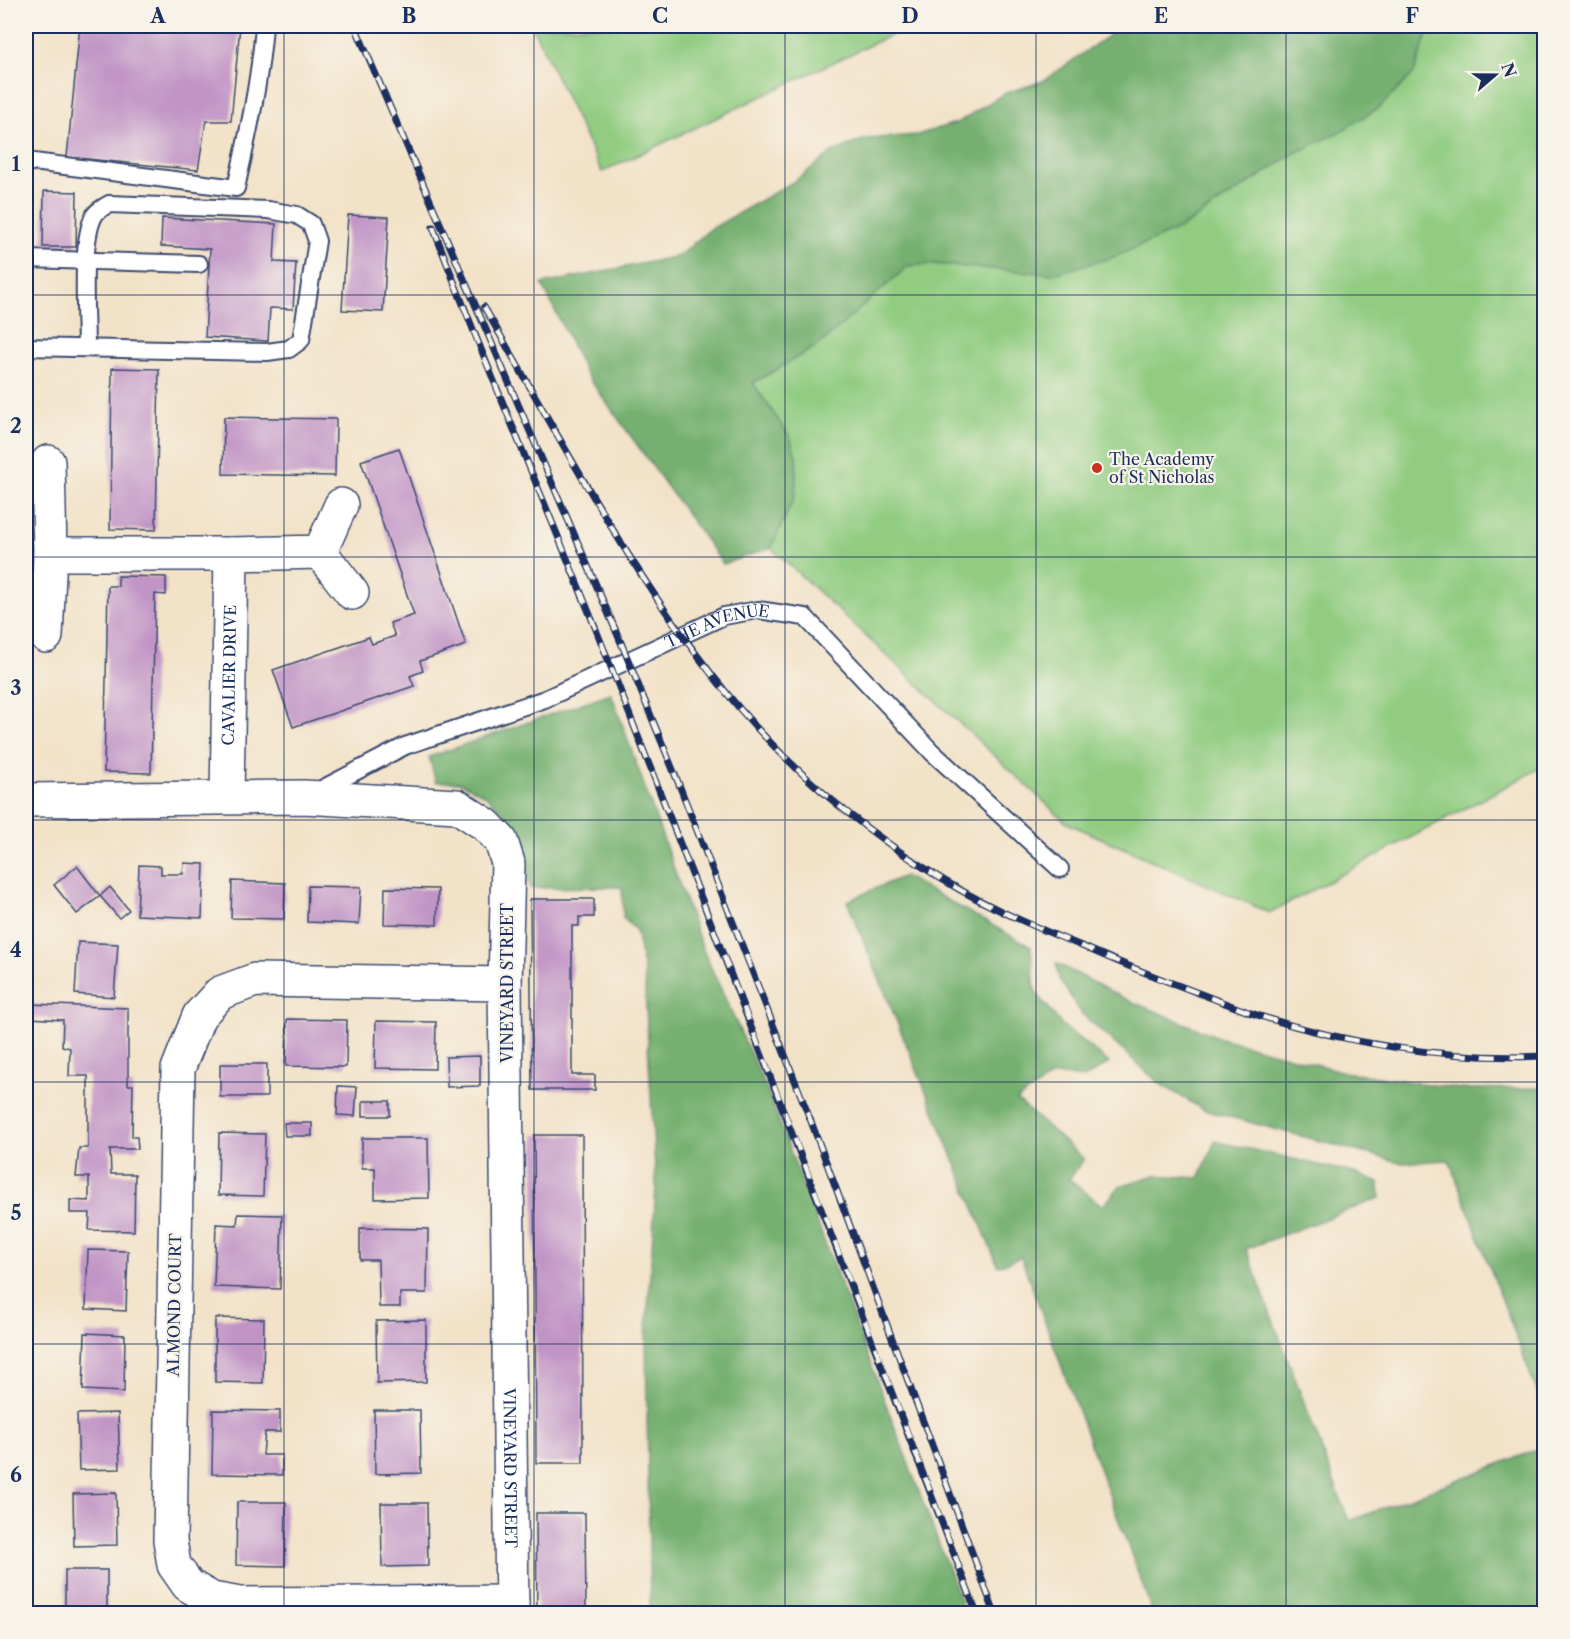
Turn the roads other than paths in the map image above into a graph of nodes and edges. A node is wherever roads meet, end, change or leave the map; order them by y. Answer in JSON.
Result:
{"nodes":[{"id":1,"x":264,"y":26,"type":"edge"},
{"id":2,"x":26,"y":161,"type":"edge"},
{"id":3,"x":26,"y":259,"type":"edge"},
{"id":4,"x":86,"y":260,"type":"junction"},
{"id":5,"x":199,"y":264,"type":"dead end"},
{"id":6,"x":26,"y":347,"type":"edge"},
{"id":7,"x":86,"y":348,"type":"junction"},
{"id":8,"x":48,"y":462,"type":"dead end"},
{"id":9,"x":342,"y":505,"type":"dead end"},
{"id":10,"x":321,"y":552,"type":"junction"},
{"id":11,"x":50,"y":554,"type":"junction"},
{"id":12,"x":231,"y":554,"type":"junction"},
{"id":13,"x":352,"y":593,"type":"dead end"},
{"id":14,"x":46,"y":636,"type":"dead end"},
{"id":15,"x":227,"y":797,"type":"junction"},
{"id":16,"x":304,"y":797,"type":"junction"},
{"id":17,"x":26,"y":800,"type":"edge"},
{"id":18,"x":1060,"y":869,"type":"dead end"},
{"id":19,"x":505,"y":984,"type":"junction"},
{"id":20,"x":512,"y":1608,"type":"edge"}],
"edges":[{"from":1,"to":2,"type":"lane"},
{"from":3,"to":4,"type":"lane"},
{"from":4,"to":5,"type":"lane"},
{"from":4,"to":7,"type":"lane"},
{"from":4,"to":7,"type":"lane"},
{"from":6,"to":7,"type":"lane"},
{"from":8,"to":11,"type":"street"},
{"from":9,"to":10,"type":"street"},
{"from":10,"to":12,"type":"street"},
{"from":10,"to":13,"type":"street"},
{"from":11,"to":12,"type":"street"},
{"from":11,"to":14,"type":"street"},
{"from":12,"to":15,"type":"street","name":"CAVALIER DRIVE"},
{"from":15,"to":16,"type":"street","name":"VINEYARD STREET"},
{"from":15,"to":17,"type":"street","name":"VINEYARD STREET"},
{"from":16,"to":18,"type":"lane","name":"THE AVENUE"},
{"from":16,"to":19,"type":"street","name":"VINEYARD STREET"},
{"from":19,"to":20,"type":"street","name":"VINEYARD STREET"},
{"from":19,"to":20,"type":"street","name":"ALMOND COURT"}]}
